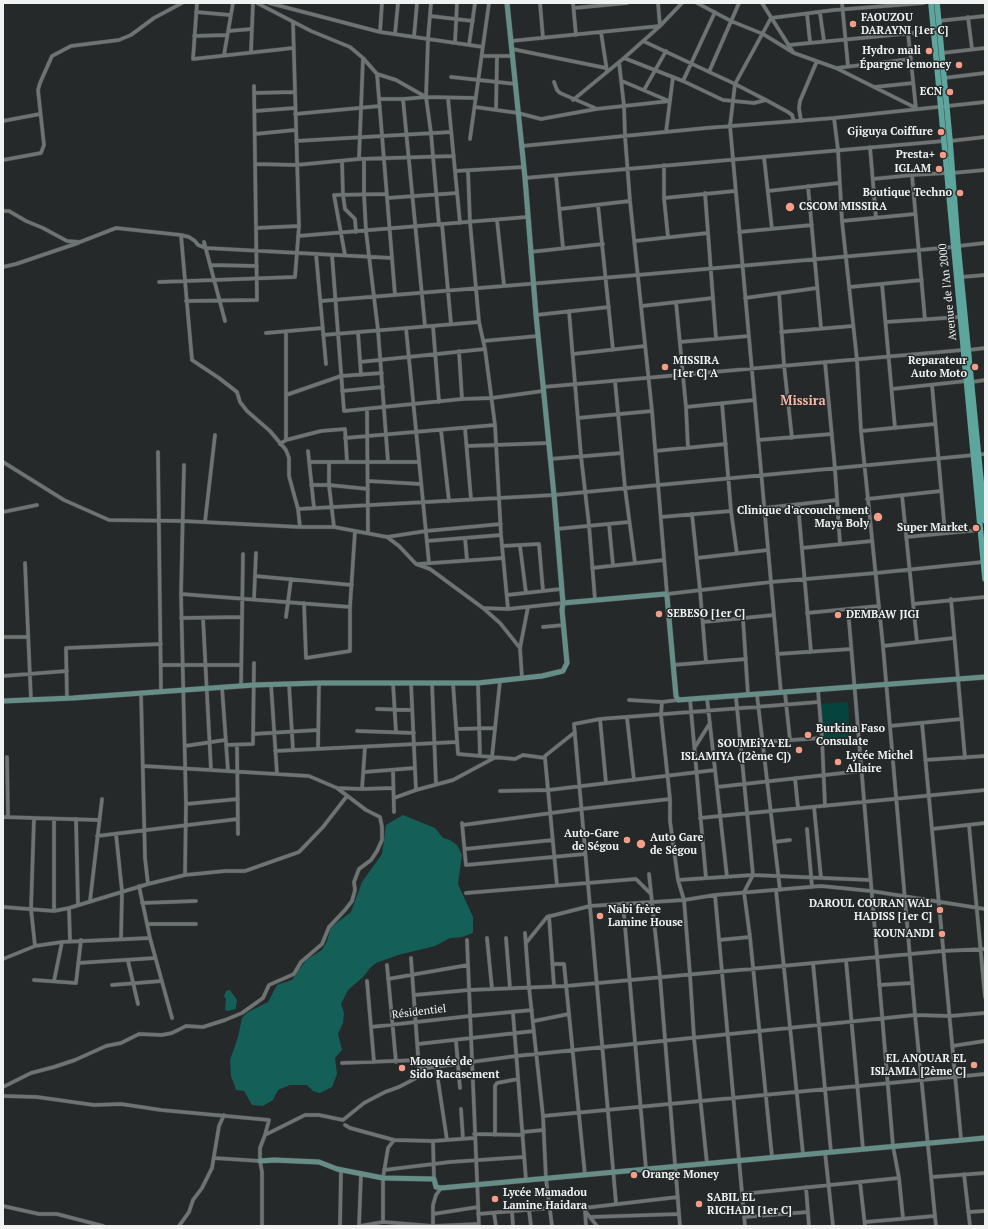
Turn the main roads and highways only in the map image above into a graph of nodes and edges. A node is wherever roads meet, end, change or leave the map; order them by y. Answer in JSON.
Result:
{"nodes":[{"id":1,"x":931,"y":3,"type":"edge"},
{"id":2,"x":937,"y":3,"type":"edge"},
{"id":3,"x":944,"y":106,"type":"junction"},
{"id":4,"x":956,"y":246,"type":"junction"},
{"id":5,"x":966,"y":350,"type":"junction"},
{"id":6,"x":979,"y":455,"type":"edge"},
{"id":7,"x":984,"y":495,"type":"edge"},
{"id":8,"x":985,"y":521,"type":"edge"},
{"id":9,"x":985,"y":579,"type":"edge"}],
"edges":[{"from":1,"to":3,"type":"main road","name":"Avenue de l'An 2000"},
{"from":2,"to":3,"type":"main road","name":"Avenue de l'An 2000"},
{"from":3,"to":4,"type":"main road","name":"Avenue de l'An 2000"},
{"from":4,"to":5,"type":"main road","name":"Avenue de l'An 2000"},
{"from":4,"to":5,"type":"main road","name":"Avenue de l'An 2000"},
{"from":5,"to":6,"type":"main road","name":"Avenue de l'An 2000"},
{"from":6,"to":7,"type":"main road","name":"Avenue de l'An 2000"},
{"from":6,"to":9,"type":"main road","name":"Avenue de l'An 2000"},
{"from":7,"to":8,"type":"main road","name":"Avenue de l'An 2000"}]}
